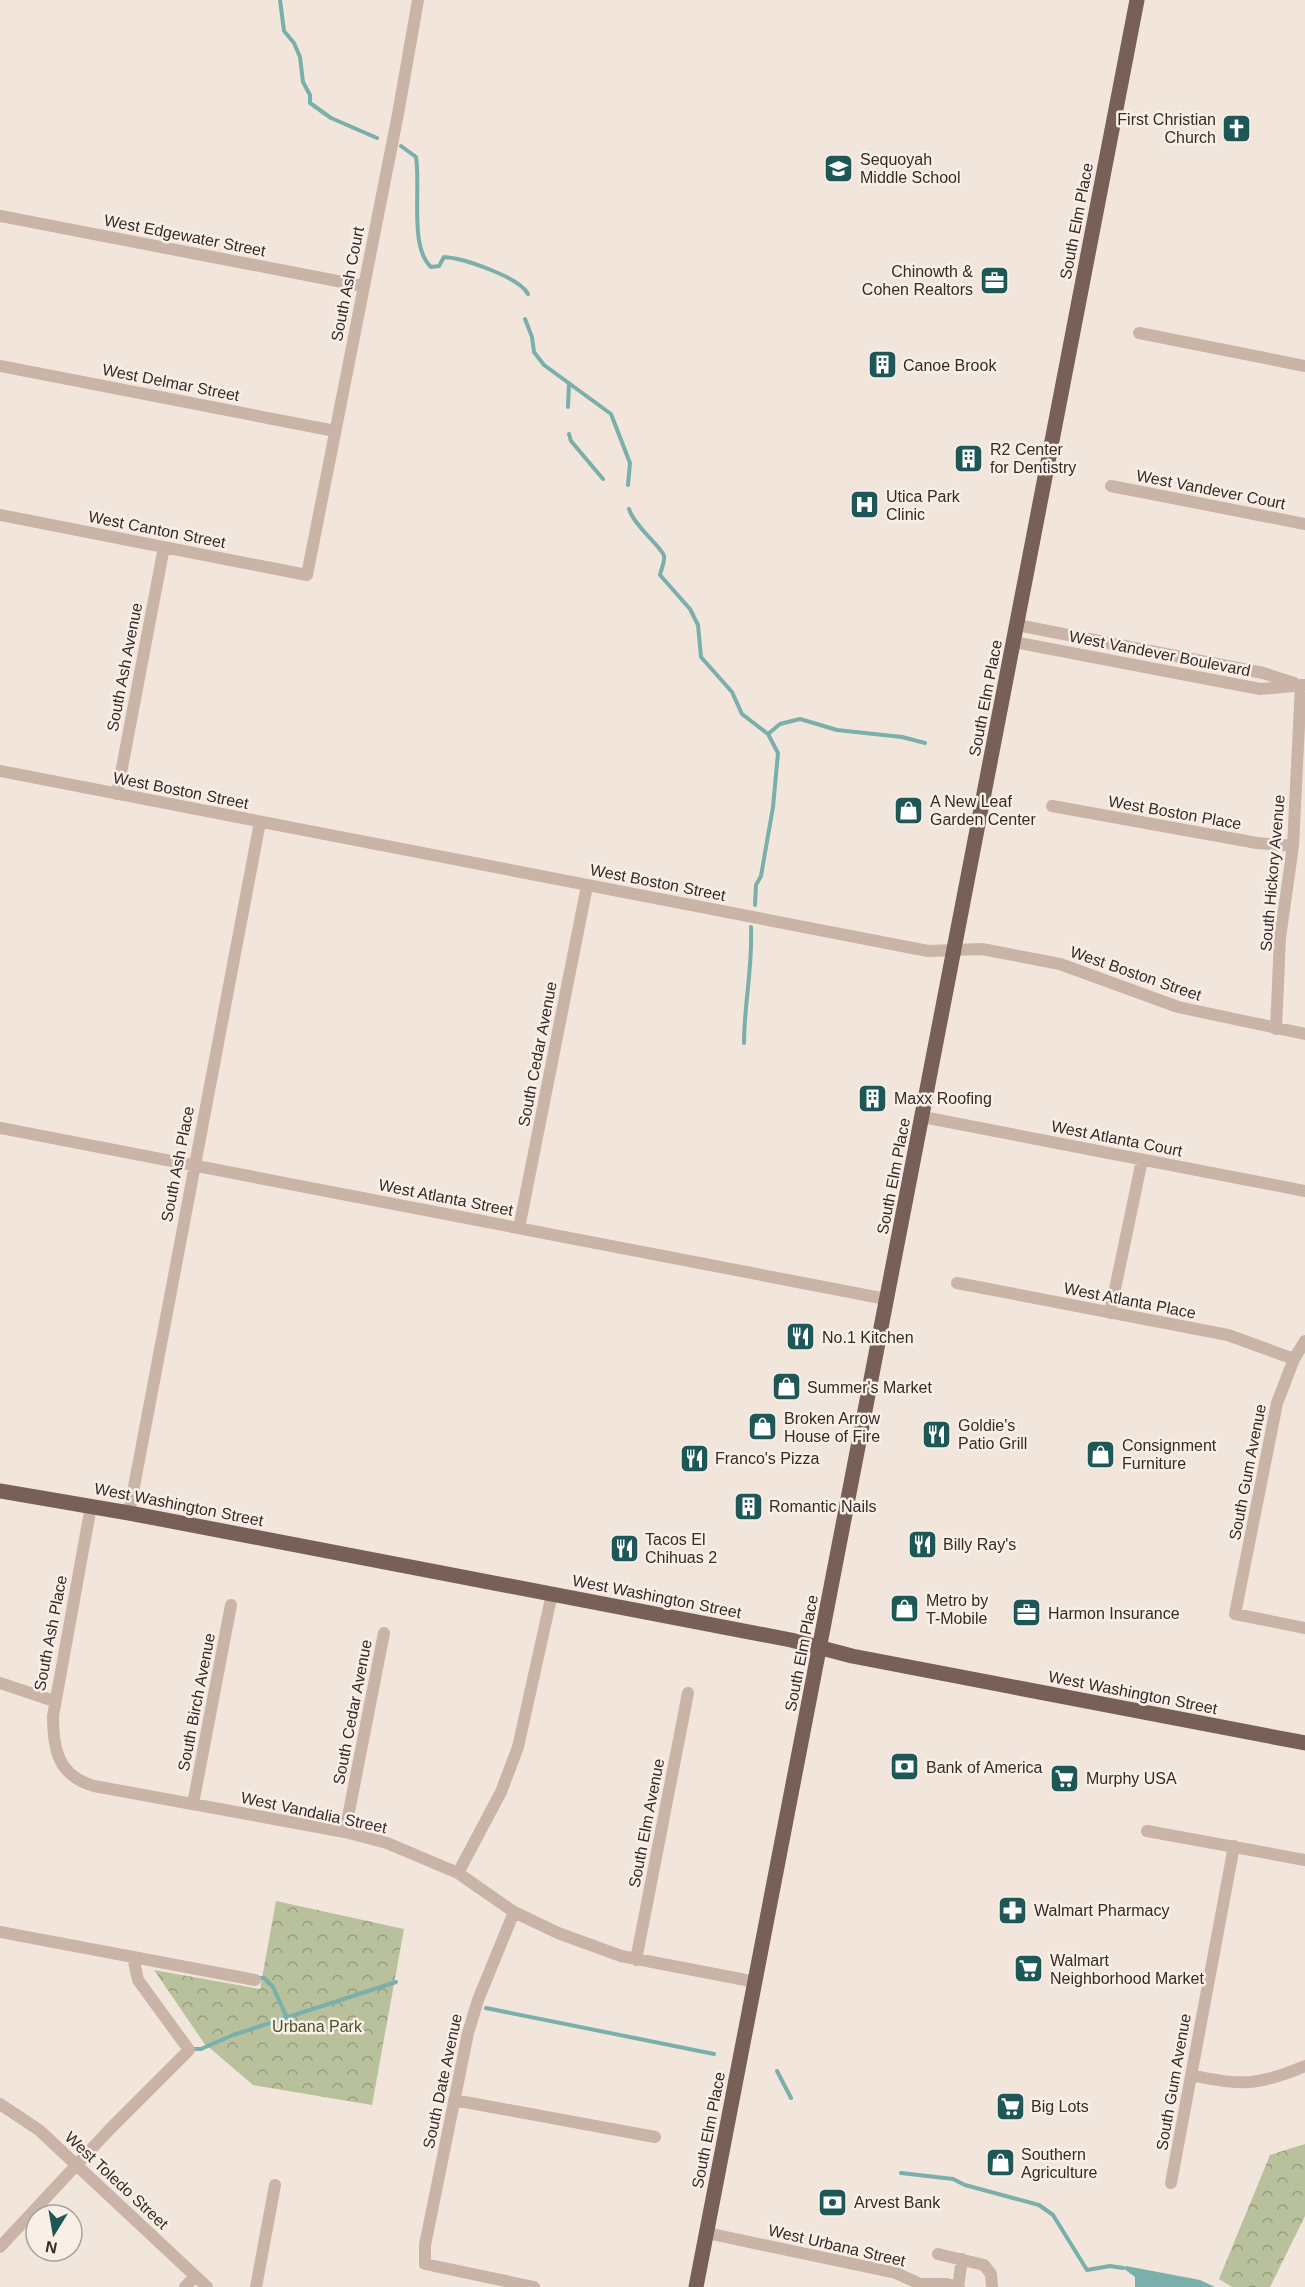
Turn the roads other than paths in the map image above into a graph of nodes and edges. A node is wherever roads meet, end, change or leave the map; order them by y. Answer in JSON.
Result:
{"nodes":[{"id":1,"x":418,"y":0,"type":"edge"},
{"id":2,"x":1137,"y":0,"type":"edge"},
{"id":3,"x":0,"y":216,"type":"edge"},
{"id":4,"x":363,"y":286,"type":"junction"},
{"id":5,"x":1139,"y":333,"type":"dead end"},
{"id":6,"x":0,"y":366,"type":"edge"},
{"id":7,"x":1305,"y":366,"type":"edge"},
{"id":8,"x":335,"y":431,"type":"junction"},
{"id":9,"x":1111,"y":486,"type":"dead end"},
{"id":10,"x":0,"y":515,"type":"edge"},
{"id":11,"x":1305,"y":524,"type":"edge"},
{"id":12,"x":164,"y":547,"type":"junction"},
{"id":13,"x":307,"y":574,"type":"joint"},
{"id":14,"x":1017,"y":625,"type":"junction"},
{"id":15,"x":1014,"y":642,"type":"junction"},
{"id":16,"x":1303,"y":685,"type":"edge"},
{"id":17,"x":0,"y":771,"type":"edge"},
{"id":18,"x":117,"y":794,"type":"junction"},
{"id":19,"x":1052,"y":806,"type":"dead end"},
{"id":20,"x":260,"y":822,"type":"junction"},
{"id":21,"x":1293,"y":846,"type":"junction"},
{"id":22,"x":587,"y":886,"type":"junction"},
{"id":23,"x":955,"y":950,"type":"junction"},
{"id":24,"x":1276,"y":1029,"type":"junction"},
{"id":25,"x":1305,"y":1034,"type":"edge"},
{"id":26,"x":923,"y":1117,"type":"junction"},
{"id":27,"x":0,"y":1128,"type":"edge"},
{"id":28,"x":1142,"y":1160,"type":"junction"},
{"id":29,"x":194,"y":1166,"type":"junction"},
{"id":30,"x":1305,"y":1191,"type":"edge"},
{"id":31,"x":519,"y":1228,"type":"junction"},
{"id":32,"x":957,"y":1283,"type":"dead end"},
{"id":33,"x":886,"y":1299,"type":"junction"},
{"id":34,"x":1110,"y":1313,"type":"junction"},
{"id":35,"x":1305,"y":1341,"type":"edge"},
{"id":36,"x":1294,"y":1359,"type":"junction"},
{"id":37,"x":0,"y":1491,"type":"edge"},
{"id":38,"x":92,"y":1506,"type":"junction"},
{"id":39,"x":129,"y":1512,"type":"junction"},
{"id":40,"x":552,"y":1594,"type":"junction"},
{"id":41,"x":231,"y":1605,"type":"dead end"},
{"id":42,"x":1305,"y":1628,"type":"edge"},
{"id":43,"x":384,"y":1633,"type":"dead end"},
{"id":44,"x":821,"y":1648,"type":"junction"},
{"id":45,"x":0,"y":1683,"type":"edge"},
{"id":46,"x":688,"y":1693,"type":"dead end"},
{"id":47,"x":54,"y":1701,"type":"junction"},
{"id":48,"x":1305,"y":1743,"type":"edge"},
{"id":49,"x":62,"y":1766,"type":"joint"},
{"id":50,"x":193,"y":1804,"type":"junction"},
{"id":51,"x":1148,"y":1831,"type":"dead end"},
{"id":52,"x":345,"y":1832,"type":"junction"},
{"id":53,"x":1234,"y":1846,"type":"junction"},
{"id":54,"x":1305,"y":1860,"type":"edge"},
{"id":55,"x":458,"y":1873,"type":"junction"},
{"id":56,"x":514,"y":1912,"type":"junction"},
{"id":57,"x":0,"y":1932,"type":"edge"},
{"id":58,"x":133,"y":1958,"type":"junction"},
{"id":59,"x":636,"y":1960,"type":"junction"},
{"id":60,"x":255,"y":1980,"type":"dead end"},
{"id":61,"x":756,"y":1982,"type":"junction"},
{"id":62,"x":1305,"y":2066,"type":"edge"},
{"id":63,"x":1191,"y":2075,"type":"junction"},
{"id":64,"x":454,"y":2100,"type":"junction"},
{"id":65,"x":0,"y":2104,"type":"edge"},
{"id":66,"x":655,"y":2137,"type":"dead end"},
{"id":67,"x":78,"y":2165,"type":"junction"},
{"id":68,"x":1171,"y":2183,"type":"dead end"},
{"id":69,"x":275,"y":2185,"type":"dead end"},
{"id":70,"x":707,"y":2233,"type":"junction"},
{"id":71,"x":0,"y":2247,"type":"edge"},
{"id":72,"x":938,"y":2254,"type":"dead end"},
{"id":73,"x":963,"y":2259,"type":"junction"},
{"id":74,"x":195,"y":2276,"type":"junction"},
{"id":75,"x":185,"y":2287,"type":"edge"},
{"id":76,"x":207,"y":2287,"type":"edge"},
{"id":77,"x":256,"y":2287,"type":"edge"},
{"id":78,"x":534,"y":2287,"type":"edge"},
{"id":79,"x":696,"y":2287,"type":"edge"},
{"id":80,"x":958,"y":2287,"type":"edge"},
{"id":81,"x":993,"y":2287,"type":"edge"}],
"edges":[{"from":1,"to":4,"type":"street","name":"South Ash Court"},
{"from":2,"to":14,"type":"main road","name":"South Elm Place"},
{"from":3,"to":4,"type":"street","name":"West Edgewater Street"},
{"from":4,"to":8,"type":"street","name":"South Ash Court"},
{"from":5,"to":7,"type":"street"},
{"from":6,"to":8,"type":"street","name":"West Delmar Street"},
{"from":8,"to":13,"type":"street","name":"South Ash Court"},
{"from":9,"to":11,"type":"street","name":"West Vandever Court"},
{"from":10,"to":12,"type":"street","name":"West Canton Street"},
{"from":12,"to":13,"type":"street","name":"West Canton Street"},
{"from":12,"to":18,"type":"street","name":"South Ash Avenue"},
{"from":14,"to":15,"type":"main road","name":"South Elm Place"},
{"from":14,"to":16,"type":"street","name":"West Vandever Boulevard"},
{"from":15,"to":16,"type":"street","name":"West Vandever Boulevard"},
{"from":15,"to":23,"type":"main road","name":"South Elm Place"},
{"from":16,"to":21,"type":"street","name":"South Hickory Avenue"},
{"from":17,"to":18,"type":"street","name":"West Boston Street"},
{"from":18,"to":20,"type":"street","name":"West Boston Street"},
{"from":19,"to":21,"type":"street","name":"West Boston Place"},
{"from":20,"to":22,"type":"street","name":"West Boston Street"},
{"from":20,"to":29,"type":"street","name":"South Ash Place"},
{"from":21,"to":24,"type":"street","name":"South Hickory Avenue"},
{"from":22,"to":23,"type":"street","name":"West Boston Street"},
{"from":22,"to":31,"type":"street","name":"South Cedar Avenue"},
{"from":23,"to":24,"type":"street","name":"West Boston Street"},
{"from":23,"to":26,"type":"main road","name":"South Elm Place"},
{"from":24,"to":25,"type":"street","name":"West Boston Street"},
{"from":26,"to":28,"type":"street","name":"West Atlanta Court"},
{"from":26,"to":33,"type":"main road","name":"South Elm Place"},
{"from":27,"to":29,"type":"street","name":"West Atlanta Street"},
{"from":28,"to":30,"type":"street","name":"West Atlanta Court"},
{"from":28,"to":34,"type":"street"},
{"from":29,"to":31,"type":"street","name":"West Atlanta Street"},
{"from":29,"to":39,"type":"street","name":"South Ash Place"},
{"from":31,"to":33,"type":"street","name":"West Atlanta Street"},
{"from":32,"to":34,"type":"street","name":"West Atlanta Place"},
{"from":33,"to":44,"type":"main road","name":"South Elm Place"},
{"from":34,"to":36,"type":"street","name":"West Atlanta Place"},
{"from":35,"to":36,"type":"street","name":"South Gum Avenue"},
{"from":36,"to":42,"type":"street","name":"South Gum Avenue"},
{"from":37,"to":38,"type":"main road","name":"West Washington Street"},
{"from":38,"to":39,"type":"main road","name":"West Washington Street"},
{"from":38,"to":47,"type":"street","name":"South Ash Place"},
{"from":39,"to":40,"type":"main road","name":"West Washington Street"},
{"from":40,"to":44,"type":"main road","name":"West Washington Street"},
{"from":40,"to":55,"type":"street"},
{"from":41,"to":50,"type":"street","name":"South Birch Avenue"},
{"from":43,"to":52,"type":"street","name":"South Cedar Avenue"},
{"from":44,"to":48,"type":"main road","name":"West Washington Street"},
{"from":44,"to":61,"type":"main road","name":"South Elm Place"},
{"from":45,"to":47,"type":"street"},
{"from":46,"to":59,"type":"street","name":"South Elm Avenue"},
{"from":47,"to":49,"type":"street","name":"South Ash Place"},
{"from":49,"to":50,"type":"street","name":"West Vandalia Street"},
{"from":50,"to":52,"type":"street","name":"West Vandalia Street"},
{"from":51,"to":53,"type":"street"},
{"from":52,"to":55,"type":"street","name":"West Vandalia Street"},
{"from":53,"to":54,"type":"street"},
{"from":53,"to":63,"type":"street","name":"South Gum Avenue"},
{"from":55,"to":56,"type":"street","name":"West Vandalia Street"},
{"from":56,"to":59,"type":"street","name":"West Vandalia Street"},
{"from":56,"to":64,"type":"street","name":"South Date Avenue"},
{"from":57,"to":58,"type":"street"},
{"from":58,"to":60,"type":"street"},
{"from":58,"to":67,"type":"street"},
{"from":59,"to":61,"type":"street","name":"West Vandalia Street"},
{"from":61,"to":70,"type":"main road","name":"South Elm Place"},
{"from":62,"to":63,"type":"street"},
{"from":63,"to":68,"type":"street","name":"South Gum Avenue"},
{"from":64,"to":66,"type":"street"},
{"from":64,"to":78,"type":"street","name":"South Date Avenue"},
{"from":65,"to":67,"type":"street","name":"West Toledo Street"},
{"from":67,"to":71,"type":"street"},
{"from":67,"to":74,"type":"street","name":"West Toledo Street"},
{"from":69,"to":77,"type":"street"},
{"from":70,"to":79,"type":"main road","name":"South Elm Place"},
{"from":70,"to":80,"type":"street","name":"West Urbana Street"},
{"from":72,"to":73,"type":"street"},
{"from":73,"to":80,"type":"street"},
{"from":73,"to":81,"type":"street"},
{"from":74,"to":75,"type":"street"},
{"from":74,"to":76,"type":"street","name":"West Toledo Street"}]}
